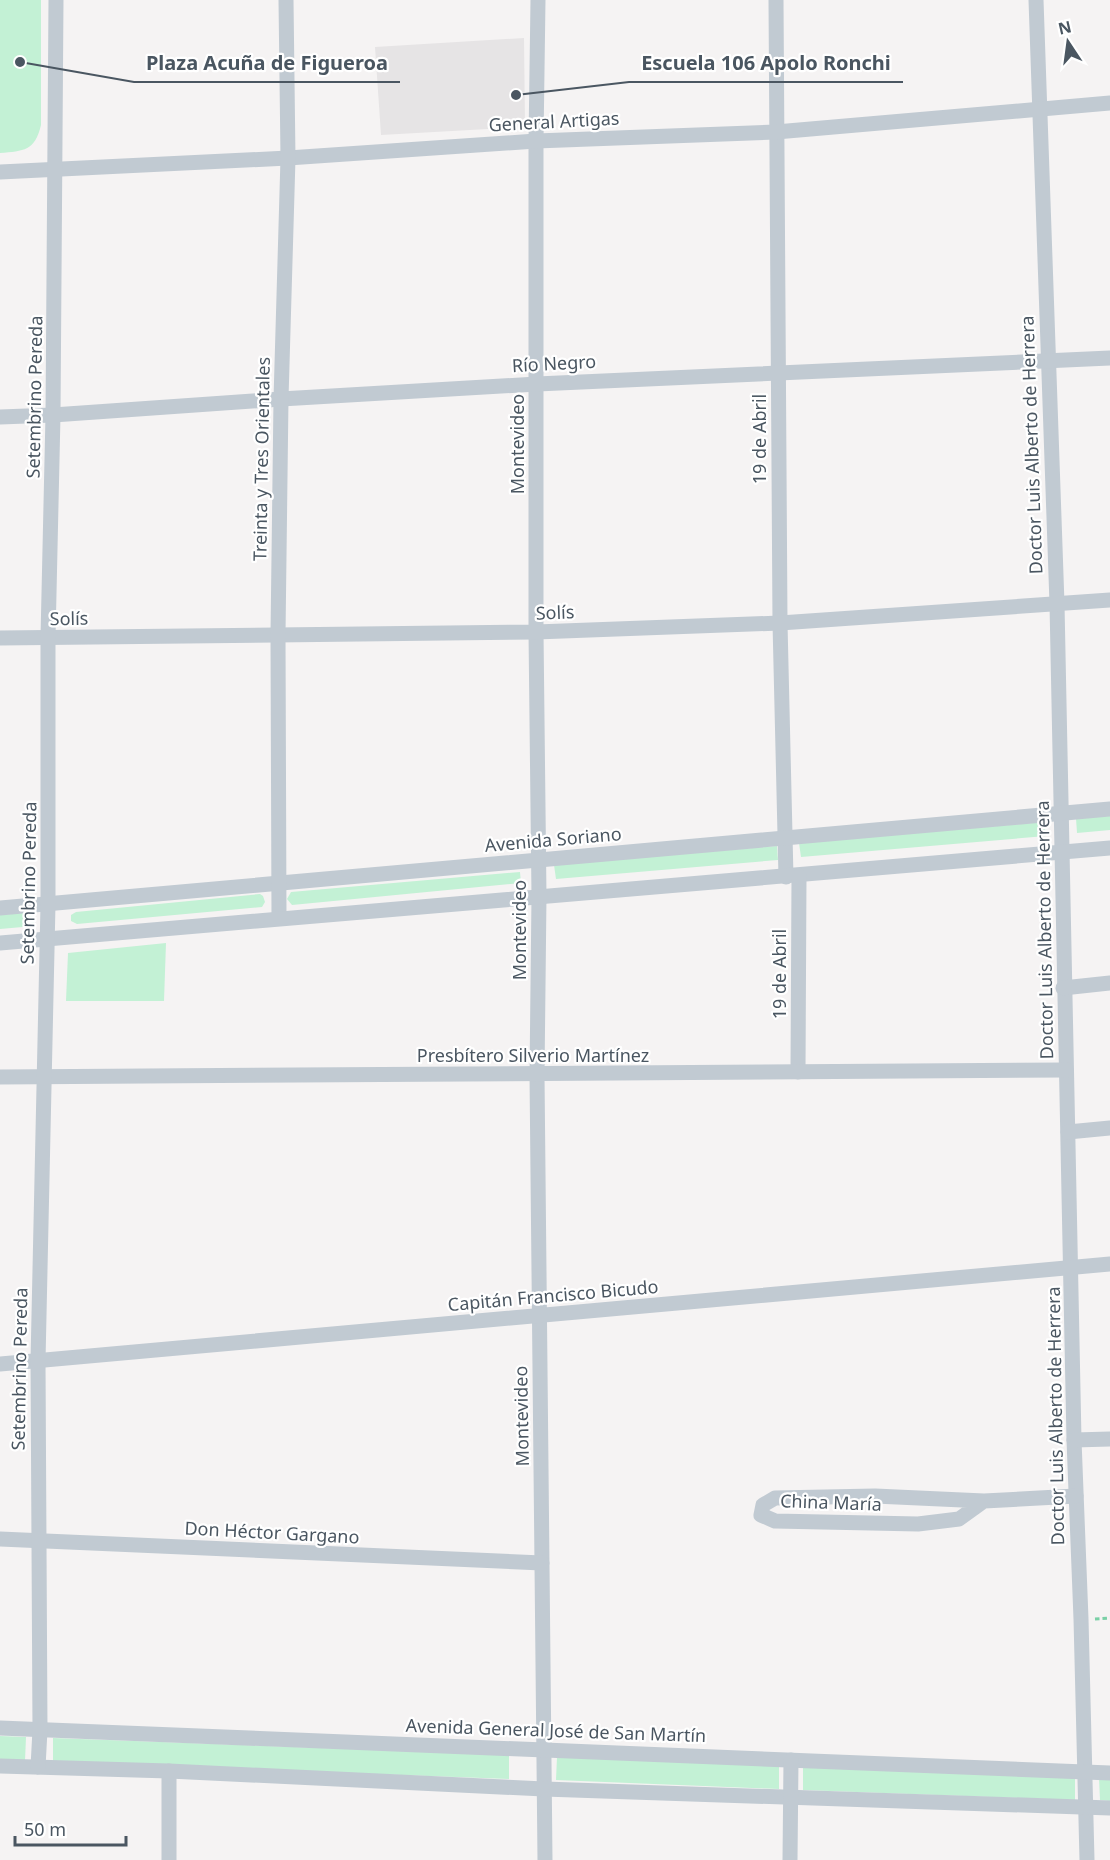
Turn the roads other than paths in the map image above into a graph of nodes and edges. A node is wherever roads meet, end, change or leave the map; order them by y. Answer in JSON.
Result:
{"nodes":[{"id":1,"x":56,"y":0,"type":"edge"},
{"id":2,"x":286,"y":0,"type":"edge"},
{"id":3,"x":538,"y":0,"type":"edge"},
{"id":4,"x":776,"y":0,"type":"edge"},
{"id":5,"x":1036,"y":0,"type":"edge"},
{"id":6,"x":1110,"y":104,"type":"edge"},
{"id":7,"x":1039,"y":109,"type":"junction"},
{"id":8,"x":776,"y":132,"type":"junction"},
{"id":9,"x":536,"y":141,"type":"junction"},
{"id":10,"x":288,"y":158,"type":"junction"},
{"id":11,"x":56,"y":169,"type":"junction"},
{"id":12,"x":0,"y":172,"type":"edge"},
{"id":13,"x":1110,"y":358,"type":"edge"},
{"id":14,"x":1047,"y":362,"type":"junction"},
{"id":15,"x":778,"y":372,"type":"junction"},
{"id":16,"x":537,"y":384,"type":"junction"},
{"id":17,"x":281,"y":399,"type":"junction"},
{"id":18,"x":53,"y":415,"type":"junction"},
{"id":19,"x":0,"y":417,"type":"edge"},
{"id":20,"x":1110,"y":600,"type":"edge"},
{"id":21,"x":1057,"y":604,"type":"junction"},
{"id":22,"x":780,"y":623,"type":"junction"},
{"id":23,"x":536,"y":632,"type":"junction"},
{"id":24,"x":278,"y":635,"type":"junction"},
{"id":25,"x":0,"y":638,"type":"edge"},
{"id":26,"x":48,"y":638,"type":"junction"},
{"id":27,"x":1110,"y":808,"type":"edge"},
{"id":28,"x":1061,"y":813,"type":"junction"},
{"id":29,"x":785,"y":838,"type":"junction"},
{"id":30,"x":1110,"y":848,"type":"edge"},
{"id":31,"x":1062,"y":853,"type":"junction"},
{"id":32,"x":539,"y":860,"type":"junction"},
{"id":33,"x":793,"y":877,"type":"junction"},
{"id":34,"x":278,"y":883,"type":"junction"},
{"id":35,"x":539,"y":896,"type":"junction"},
{"id":36,"x":48,"y":904,"type":"junction"},
{"id":37,"x":0,"y":908,"type":"edge"},
{"id":38,"x":279,"y":918,"type":"junction"},
{"id":39,"x":47,"y":938,"type":"junction"},
{"id":40,"x":0,"y":943,"type":"edge"},
{"id":41,"x":1110,"y":983,"type":"edge"},
{"id":42,"x":1064,"y":988,"type":"junction"},
{"id":43,"x":1066,"y":1070,"type":"junction"},
{"id":44,"x":798,"y":1072,"type":"junction"},
{"id":45,"x":537,"y":1074,"type":"junction"},
{"id":46,"x":44,"y":1076,"type":"junction"},
{"id":47,"x":0,"y":1077,"type":"edge"},
{"id":48,"x":1110,"y":1128,"type":"edge"},
{"id":49,"x":1068,"y":1132,"type":"junction"},
{"id":50,"x":1110,"y":1264,"type":"edge"},
{"id":51,"x":1071,"y":1267,"type":"junction"},
{"id":52,"x":539,"y":1316,"type":"junction"},
{"id":53,"x":38,"y":1361,"type":"junction"},
{"id":54,"x":0,"y":1364,"type":"edge"},
{"id":55,"x":1110,"y":1439,"type":"edge"},
{"id":56,"x":1074,"y":1440,"type":"junction"},
{"id":57,"x":1076,"y":1496,"type":"junction"},
{"id":58,"x":984,"y":1501,"type":"junction"},
{"id":59,"x":0,"y":1539,"type":"edge"},
{"id":60,"x":38,"y":1541,"type":"junction"},
{"id":61,"x":542,"y":1563,"type":"junction"},
{"id":62,"x":0,"y":1728,"type":"edge"},
{"id":63,"x":40,"y":1730,"type":"junction"},
{"id":64,"x":545,"y":1749,"type":"junction"},
{"id":65,"x":790,"y":1760,"type":"junction"},
{"id":66,"x":0,"y":1766,"type":"edge"},
{"id":67,"x":38,"y":1767,"type":"junction"},
{"id":68,"x":169,"y":1772,"type":"junction"},
{"id":69,"x":1085,"y":1772,"type":"junction"},
{"id":70,"x":1110,"y":1773,"type":"edge"},
{"id":71,"x":544,"y":1789,"type":"junction"},
{"id":72,"x":790,"y":1796,"type":"junction"},
{"id":73,"x":1085,"y":1807,"type":"junction"},
{"id":74,"x":1110,"y":1808,"type":"edge"},
{"id":75,"x":168,"y":1860,"type":"edge"},
{"id":76,"x":545,"y":1860,"type":"edge"},
{"id":77,"x":790,"y":1860,"type":"edge"},
{"id":78,"x":1087,"y":1860,"type":"edge"}],
"edges":[{"from":1,"to":11,"type":"street","name":"Setembrino Pereda"},
{"from":2,"to":10,"type":"street","name":"Treinta y Tres Orientales"},
{"from":3,"to":9,"type":"street","name":"Montevideo"},
{"from":4,"to":8,"type":"street","name":"19 de Abril"},
{"from":5,"to":7,"type":"street","name":"Doctor Luis Alberto de Herrera"},
{"from":6,"to":7,"type":"street","name":"General Artigas"},
{"from":7,"to":8,"type":"street","name":"General Artigas"},
{"from":7,"to":14,"type":"street","name":"Doctor Luis Alberto de Herrera"},
{"from":8,"to":9,"type":"street","name":"General Artigas"},
{"from":8,"to":15,"type":"street","name":"19 de Abril"},
{"from":9,"to":10,"type":"street","name":"General Artigas"},
{"from":9,"to":16,"type":"street","name":"Montevideo"},
{"from":10,"to":11,"type":"street","name":"General Artigas"},
{"from":10,"to":17,"type":"street","name":"Treinta y Tres Orientales"},
{"from":11,"to":12,"type":"street","name":"General Artigas"},
{"from":11,"to":18,"type":"street","name":"Setembrino Pereda"},
{"from":13,"to":14,"type":"street","name":"Río Negro"},
{"from":14,"to":15,"type":"street","name":"Río Negro"},
{"from":14,"to":21,"type":"street","name":"Doctor Luis Alberto de Herrera"},
{"from":15,"to":16,"type":"street","name":"Río Negro"},
{"from":15,"to":22,"type":"street","name":"19 de Abril"},
{"from":16,"to":17,"type":"street","name":"Río Negro"},
{"from":16,"to":23,"type":"street","name":"Montevideo"},
{"from":17,"to":18,"type":"street","name":"Río Negro"},
{"from":17,"to":24,"type":"street","name":"Treinta y Tres Orientales"},
{"from":18,"to":19,"type":"street","name":"Río Negro"},
{"from":18,"to":26,"type":"street","name":"Setembrino Pereda"},
{"from":20,"to":21,"type":"street","name":"Solís"},
{"from":21,"to":22,"type":"street","name":"Solís"},
{"from":21,"to":28,"type":"street","name":"Doctor Luis Alberto de Herrera"},
{"from":22,"to":23,"type":"street","name":"Solís"},
{"from":22,"to":29,"type":"street","name":"19 de Abril"},
{"from":23,"to":24,"type":"street","name":"Solís"},
{"from":23,"to":32,"type":"street","name":"Montevideo"},
{"from":24,"to":26,"type":"street","name":"Solís"},
{"from":24,"to":34,"type":"street","name":"Treinta y Tres Orientales"},
{"from":25,"to":26,"type":"street","name":"Solís"},
{"from":26,"to":36,"type":"street","name":"Setembrino Pereda"},
{"from":27,"to":28,"type":"street","name":"Avenida Soriano"},
{"from":28,"to":29,"type":"street","name":"Avenida Soriano"},
{"from":28,"to":31,"type":"street","name":"Doctor Luis Alberto de Herrera"},
{"from":29,"to":32,"type":"street","name":"Avenida Soriano"},
{"from":29,"to":33,"type":"street","name":"19 de Abril"},
{"from":30,"to":31,"type":"street"},
{"from":31,"to":33,"type":"street"},
{"from":31,"to":42,"type":"street","name":"Doctor Luis Alberto de Herrera"},
{"from":32,"to":34,"type":"street","name":"Avenida Soriano"},
{"from":32,"to":35,"type":"street","name":"Montevideo"},
{"from":33,"to":35,"type":"street"},
{"from":33,"to":44,"type":"street","name":"19 de Abril"},
{"from":34,"to":36,"type":"street","name":"Avenida Soriano"},
{"from":34,"to":38,"type":"street","name":"Treinta y Tres Orientales"},
{"from":35,"to":38,"type":"street"},
{"from":35,"to":45,"type":"street","name":"Montevideo"},
{"from":36,"to":37,"type":"street","name":"Avenida Soriano"},
{"from":36,"to":39,"type":"street","name":"Setembrino Pereda"},
{"from":38,"to":39,"type":"street"},
{"from":39,"to":40,"type":"street"},
{"from":39,"to":46,"type":"street","name":"Setembrino Pereda"},
{"from":41,"to":42,"type":"street"},
{"from":42,"to":43,"type":"street","name":"Doctor Luis Alberto de Herrera"},
{"from":43,"to":44,"type":"street","name":"Presbítero Silverio Martínez"},
{"from":43,"to":49,"type":"street","name":"Doctor Luis Alberto de Herrera"},
{"from":44,"to":45,"type":"street","name":"Presbítero Silverio Martínez"},
{"from":45,"to":46,"type":"street","name":"Presbítero Silverio Martínez"},
{"from":45,"to":52,"type":"street","name":"Montevideo"},
{"from":46,"to":47,"type":"street","name":"Presbítero Silverio Martínez"},
{"from":46,"to":53,"type":"street","name":"Setembrino Pereda"},
{"from":48,"to":49,"type":"street"},
{"from":49,"to":51,"type":"street","name":"Doctor Luis Alberto de Herrera"},
{"from":50,"to":51,"type":"street","name":"Capitán Francisco Bicudo"},
{"from":51,"to":52,"type":"street","name":"Capitán Francisco Bicudo"},
{"from":51,"to":56,"type":"street","name":"Doctor Luis Alberto de Herrera"},
{"from":52,"to":53,"type":"street","name":"Capitán Francisco Bicudo"},
{"from":52,"to":61,"type":"street","name":"Montevideo"},
{"from":53,"to":54,"type":"street","name":"Capitán Francisco Bicudo"},
{"from":53,"to":60,"type":"street","name":"Setembrino Pereda"},
{"from":55,"to":56,"type":"street"},
{"from":56,"to":57,"type":"street","name":"Doctor Luis Alberto de Herrera"},
{"from":57,"to":58,"type":"street","name":"China María"},
{"from":57,"to":69,"type":"street","name":"Doctor Luis Alberto de Herrera"},
{"from":58,"to":58,"type":"street","name":"China María"},
{"from":59,"to":60,"type":"street","name":"Don Héctor Gargano"},
{"from":60,"to":61,"type":"street","name":"Don Héctor Gargano"},
{"from":60,"to":63,"type":"street","name":"Setembrino Pereda"},
{"from":61,"to":64,"type":"street","name":"Montevideo"},
{"from":62,"to":63,"type":"street","name":"Avenida General José de San Martín"},
{"from":63,"to":64,"type":"street","name":"Avenida General José de San Martín"},
{"from":63,"to":67,"type":"street","name":"Setembrino Pereda"},
{"from":64,"to":65,"type":"street","name":"Avenida General José de San Martín"},
{"from":64,"to":71,"type":"street","name":"Montevideo"},
{"from":65,"to":69,"type":"street","name":"Avenida General José de San Martín"},
{"from":65,"to":72,"type":"street"},
{"from":66,"to":67,"type":"street"},
{"from":67,"to":68,"type":"street"},
{"from":68,"to":71,"type":"street"},
{"from":68,"to":75,"type":"street"},
{"from":69,"to":70,"type":"street","name":"Avenida General José de San Martín"},
{"from":69,"to":73,"type":"street","name":"Doctor Luis Alberto de Herrera"},
{"from":71,"to":72,"type":"street"},
{"from":71,"to":76,"type":"street","name":"Montevideo"},
{"from":72,"to":73,"type":"street"},
{"from":72,"to":77,"type":"street"},
{"from":73,"to":74,"type":"street"},
{"from":73,"to":78,"type":"street","name":"Doctor Luis Alberto de Herrera"}]}
